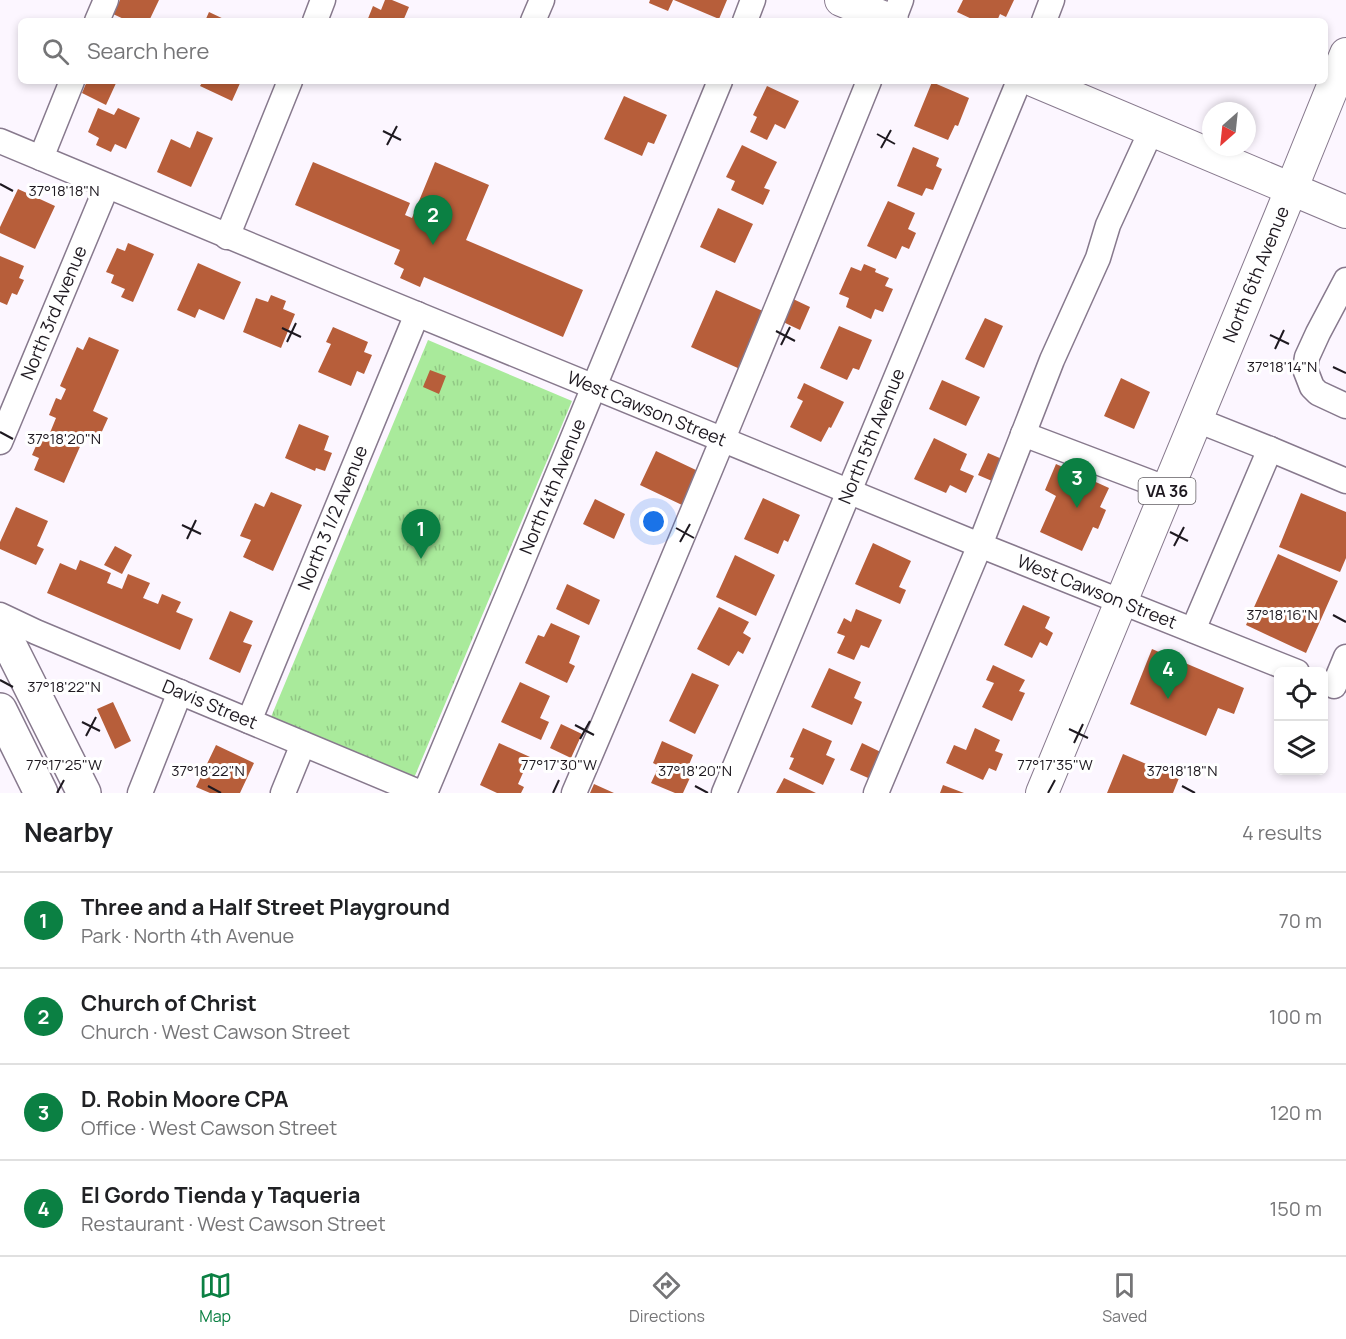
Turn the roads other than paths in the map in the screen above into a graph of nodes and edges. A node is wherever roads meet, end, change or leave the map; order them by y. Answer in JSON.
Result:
{"nodes":[{"id":1,"x":106,"y":0,"type":"edge"},
{"id":2,"x":323,"y":0,"type":"edge"},
{"id":3,"x":542,"y":0,"type":"edge"},
{"id":4,"x":753,"y":0,"type":"edge"},
{"id":5,"x":841,"y":0,"type":"edge"},
{"id":6,"x":902,"y":0,"type":"edge"},
{"id":7,"x":1052,"y":0,"type":"edge"},
{"id":8,"x":98,"y":18,"type":"edge"},
{"id":9,"x":316,"y":18,"type":"edge"},
{"id":10,"x":534,"y":18,"type":"edge"},
{"id":11,"x":746,"y":18,"type":"edge"},
{"id":12,"x":885,"y":18,"type":"edge"},
{"id":13,"x":893,"y":18,"type":"edge"},
{"id":14,"x":1045,"y":18,"type":"edge"},
{"id":15,"x":1346,"y":55,"type":"edge"},
{"id":16,"x":71,"y":84,"type":"edge"},
{"id":17,"x":289,"y":84,"type":"edge"},
{"id":18,"x":719,"y":84,"type":"edge"},
{"id":19,"x":868,"y":84,"type":"edge"},
{"id":20,"x":1018,"y":84,"type":"edge"},
{"id":21,"x":1042,"y":84,"type":"edge"},
{"id":22,"x":1152,"y":129,"type":"junction"},
{"id":23,"x":0,"y":141,"type":"edge"},
{"id":24,"x":40,"y":158,"type":"junction"},
{"id":25,"x":107,"y":186,"type":"junction"},
{"id":26,"x":1292,"y":189,"type":"junction"},
{"id":27,"x":1346,"y":212,"type":"edge"},
{"id":28,"x":227,"y":237,"type":"junction"},
{"id":29,"x":1346,"y":280,"type":"edge"},
{"id":30,"x":417,"y":314,"type":"junction"},
{"id":31,"x":593,"y":388,"type":"junction"},
{"id":32,"x":1346,"y":406,"type":"edge"},
{"id":33,"x":1197,"y":420,"type":"junction"},
{"id":34,"x":1023,"y":434,"type":"junction"},
{"id":35,"x":721,"y":440,"type":"junction"},
{"id":36,"x":0,"y":442,"type":"edge"},
{"id":37,"x":1270,"y":449,"type":"junction"},
{"id":38,"x":1346,"y":481,"type":"edge"},
{"id":39,"x":1168,"y":489,"type":"junction"},
{"id":40,"x":848,"y":491,"type":"junction"},
{"id":41,"x":980,"y":545,"type":"junction"},
{"id":42,"x":1122,"y":601,"type":"junction"},
{"id":43,"x":0,"y":615,"type":"edge"},
{"id":44,"x":0,"y":626,"type":"edge"},
{"id":45,"x":1193,"y":630,"type":"junction"},
{"id":46,"x":1346,"y":657,"type":"edge"},
{"id":47,"x":1285,"y":667,"type":"edge"},
{"id":48,"x":1334,"y":686,"type":"edge"},
{"id":49,"x":180,"y":692,"type":"junction"},
{"id":50,"x":0,"y":710,"type":"edge"},
{"id":51,"x":249,"y":721,"type":"junction"},
{"id":52,"x":303,"y":744,"type":"junction"},
{"id":53,"x":41,"y":793,"type":"edge"},
{"id":54,"x":84,"y":793,"type":"edge"},
{"id":55,"x":140,"y":793,"type":"edge"},
{"id":56,"x":283,"y":793,"type":"edge"},
{"id":57,"x":423,"y":793,"type":"edge"},
{"id":58,"x":574,"y":793,"type":"edge"},
{"id":59,"x":724,"y":793,"type":"edge"},
{"id":60,"x":876,"y":793,"type":"edge"},
{"id":61,"x":1042,"y":793,"type":"edge"}],
"edges":[{"from":1,"to":8,"type":"street"},
{"from":2,"to":9,"type":"street"},
{"from":3,"to":10,"type":"street"},
{"from":4,"to":11,"type":"street"},
{"from":5,"to":12,"type":"main road"},
{"from":6,"to":13,"type":"street"},
{"from":7,"to":14,"type":"street"},
{"from":15,"to":26,"type":"main road","name":"North 6th Avenue"},
{"from":16,"to":24,"type":"street"},
{"from":17,"to":28,"type":"street"},
{"from":18,"to":31,"type":"street","name":"North 4th Avenue"},
{"from":19,"to":35,"type":"street"},
{"from":20,"to":40,"type":"street","name":"North 5th Avenue"},
{"from":21,"to":22,"type":"main road"},
{"from":22,"to":26,"type":"main road"},
{"from":22,"to":34,"type":"street"},
{"from":23,"to":24,"type":"street","name":"West Cawson Street"},
{"from":24,"to":25,"type":"street","name":"West Cawson Street"},
{"from":25,"to":28,"type":"street","name":"West Cawson Street"},
{"from":25,"to":36,"type":"street","name":"North 3rd Avenue"},
{"from":26,"to":27,"type":"main road"},
{"from":26,"to":33,"type":"main road","name":"North 6th Avenue","number":"VA 36"},
{"from":28,"to":30,"type":"street","name":"West Cawson Street"},
{"from":29,"to":32,"type":"street"},
{"from":30,"to":31,"type":"street","name":"West Cawson Street"},
{"from":30,"to":51,"type":"street","name":"North 3 1/2 Avenue"},
{"from":31,"to":35,"type":"street","name":"West Cawson Street"},
{"from":31,"to":57,"type":"street","name":"North 4th Avenue"},
{"from":33,"to":37,"type":"street"},
{"from":33,"to":39,"type":"main road","name":"North 6th Avenue","number":"VA 36"},
{"from":34,"to":39,"type":"street"},
{"from":34,"to":41,"type":"street"},
{"from":35,"to":40,"type":"street","name":"West Cawson Street"},
{"from":35,"to":58,"type":"street"},
{"from":37,"to":38,"type":"street"},
{"from":37,"to":45,"type":"street"},
{"from":39,"to":42,"type":"main road","name":"North 6th Avenue","number":"VA 36"},
{"from":40,"to":41,"type":"street","name":"West Cawson Street"},
{"from":40,"to":59,"type":"street","name":"North 5th Avenue"},
{"from":41,"to":42,"type":"street","name":"West Cawson Street"},
{"from":41,"to":60,"type":"street"},
{"from":42,"to":45,"type":"street","name":"West Cawson Street"},
{"from":42,"to":61,"type":"main road","name":"North 6th Avenue","number":"VA 36"},
{"from":43,"to":49,"type":"street","name":"Davis Street"},
{"from":44,"to":54,"type":"highway"},
{"from":45,"to":47,"type":"street","name":"West Cawson Street"},
{"from":46,"to":48,"type":"street"},
{"from":49,"to":51,"type":"street","name":"Davis Street"},
{"from":49,"to":55,"type":"street"},
{"from":50,"to":53,"type":"highway"},
{"from":51,"to":52,"type":"street","name":"Davis Street"},
{"from":52,"to":56,"type":"street"},
{"from":52,"to":57,"type":"street","name":"Davis Street"}]}
